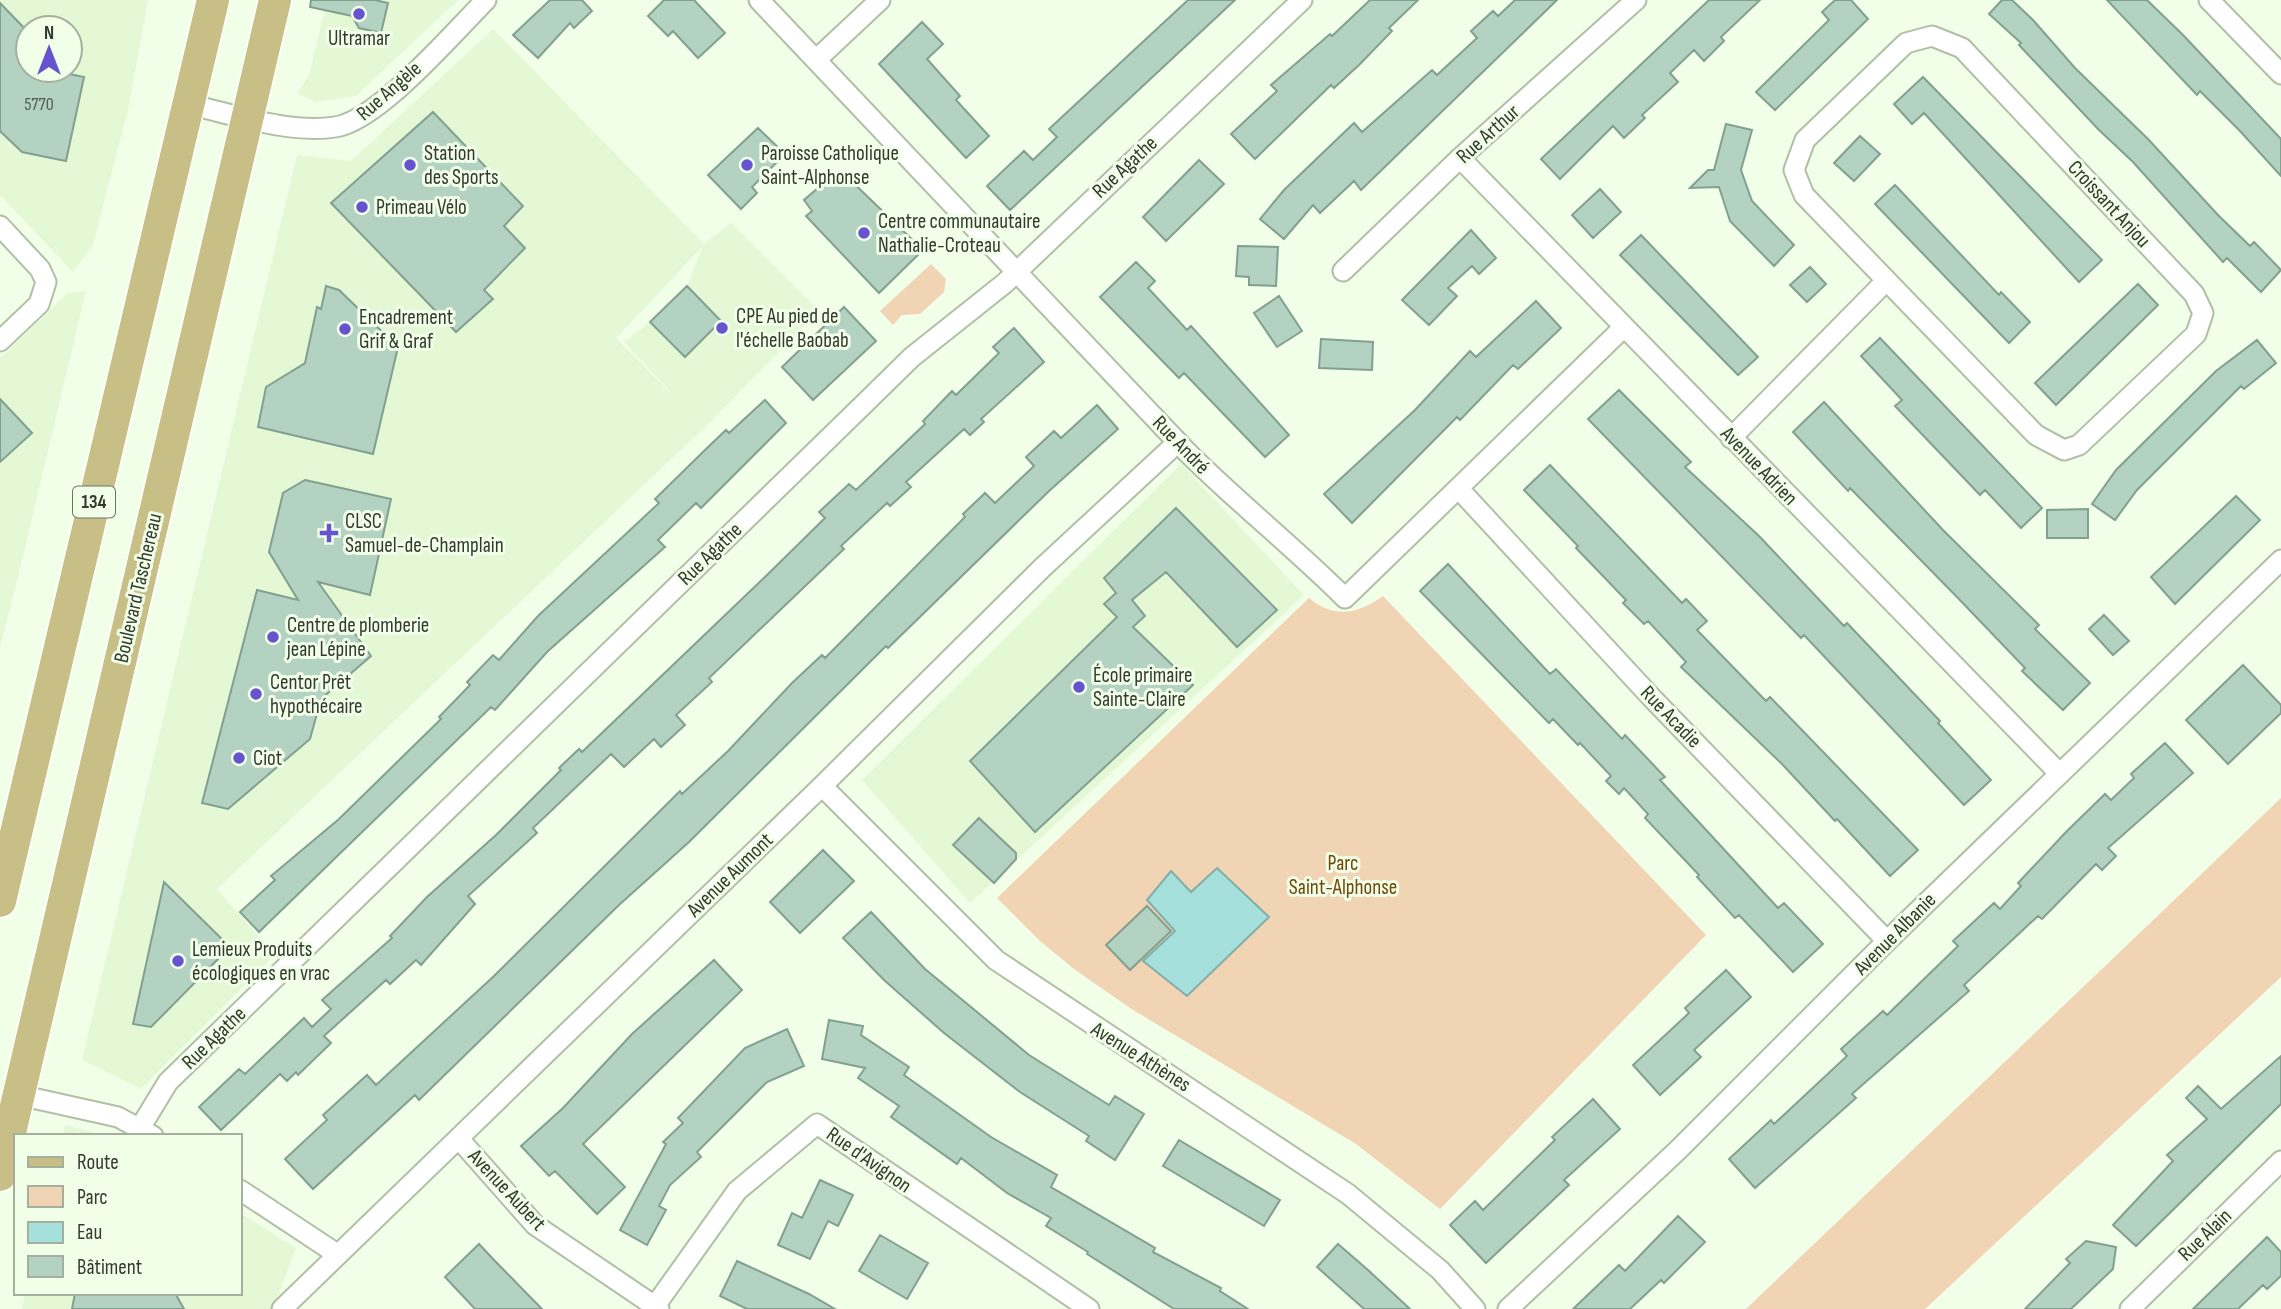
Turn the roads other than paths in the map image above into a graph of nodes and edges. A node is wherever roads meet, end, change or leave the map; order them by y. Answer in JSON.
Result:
{"nodes":[{"id":1,"x":213,"y":0,"type":"edge"},
{"id":2,"x":275,"y":0,"type":"edge"},
{"id":3,"x":486,"y":0,"type":"edge"},
{"id":4,"x":760,"y":0,"type":"edge"},
{"id":5,"x":880,"y":0,"type":"edge"},
{"id":6,"x":1302,"y":0,"type":"edge"},
{"id":7,"x":2209,"y":0,"type":"edge"},
{"id":8,"x":1626,"y":3,"type":"edge"},
{"id":9,"x":817,"y":59,"type":"junction"},
{"id":10,"x":2281,"y":75,"type":"edge"},
{"id":11,"x":187,"y":104,"type":"junction"},
{"id":12,"x":248,"y":117,"type":"junction"},
{"id":13,"x":1460,"y":158,"type":"junction"},
{"id":14,"x":0,"y":226,"type":"edge"},
{"id":15,"x":1015,"y":270,"type":"junction"},
{"id":16,"x":1343,"y":271,"type":"dead end"},
{"id":17,"x":1886,"y":281,"type":"junction"},
{"id":18,"x":1624,"y":327,"type":"junction"},
{"id":19,"x":0,"y":341,"type":"edge"},
{"id":20,"x":1731,"y":438,"type":"junction"},
{"id":21,"x":1178,"y":442,"type":"junction"},
{"id":22,"x":1460,"y":489,"type":"junction"},
{"id":23,"x":2281,"y":560,"type":"edge"},
{"id":24,"x":2059,"y":773,"type":"junction"},
{"id":25,"x":822,"y":786,"type":"junction"},
{"id":26,"x":0,"y":901,"type":"edge"},
{"id":27,"x":1887,"y":941,"type":"junction"},
{"id":28,"x":19,"y":1095,"type":"junction"},
{"id":29,"x":146,"y":1132,"type":"edge"},
{"id":30,"x":460,"y":1140,"type":"junction"},
{"id":31,"x":2281,"y":1161,"type":"edge"},
{"id":32,"x":0,"y":1175,"type":"edge"},
{"id":33,"x":242,"y":1191,"type":"edge"},
{"id":34,"x":337,"y":1254,"type":"junction"},
{"id":35,"x":657,"y":1308,"type":"edge"},
{"id":36,"x":282,"y":1309,"type":"edge"},
{"id":37,"x":1089,"y":1309,"type":"edge"},
{"id":38,"x":1475,"y":1309,"type":"edge"},
{"id":39,"x":1508,"y":1309,"type":"edge"},
{"id":40,"x":2130,"y":1309,"type":"edge"}],
"edges":[{"from":1,"to":11,"type":"main road","number":"134"},
{"from":2,"to":12,"type":"main road","name":"Boulevard Taschereau"},
{"from":3,"to":12,"type":"street","name":"Rue Angèle"},
{"from":4,"to":9,"type":"street","name":"Rue André"},
{"from":5,"to":9,"type":"street"},
{"from":6,"to":15,"type":"street","name":"Rue Agathe"},
{"from":7,"to":10,"type":"street"},
{"from":8,"to":13,"type":"street","name":"Rue Arthur"},
{"from":9,"to":15,"type":"street","name":"Rue André"},
{"from":11,"to":12,"type":"street","name":"Rue Angèle"},
{"from":11,"to":26,"type":"main road","number":"134"},
{"from":12,"to":28,"type":"main road","name":"Boulevard Taschereau"},
{"from":13,"to":16,"type":"street","name":"Rue Arthur"},
{"from":13,"to":18,"type":"street","name":"Avenue Adrien"},
{"from":14,"to":19,"type":"street"},
{"from":15,"to":21,"type":"street","name":"Rue André"},
{"from":15,"to":29,"type":"street","name":"Rue Agathe"},
{"from":17,"to":17,"type":"street","name":"Croissant Anjou"},
{"from":17,"to":20,"type":"street"},
{"from":18,"to":20,"type":"street","name":"Avenue Adrien"},
{"from":18,"to":22,"type":"street","name":"Rue André"},
{"from":20,"to":24,"type":"street","name":"Avenue Adrien"},
{"from":21,"to":22,"type":"street","name":"Rue André"},
{"from":21,"to":25,"type":"street","name":"Avenue Aumont"},
{"from":22,"to":27,"type":"street","name":"Rue Acadie"},
{"from":23,"to":24,"type":"street","name":"Avenue Albanie"},
{"from":24,"to":27,"type":"street","name":"Avenue Albanie"},
{"from":25,"to":30,"type":"street","name":"Avenue Aumont"},
{"from":25,"to":38,"type":"street","name":"Avenue Athènes"},
{"from":27,"to":39,"type":"street","name":"Avenue Albanie"},
{"from":28,"to":29,"type":"street"},
{"from":28,"to":32,"type":"main road","name":"Boulevard Taschereau"},
{"from":30,"to":34,"type":"street","name":"Avenue Aumont"},
{"from":30,"to":35,"type":"street","name":"Avenue Aubert"},
{"from":31,"to":40,"type":"street","name":"Rue Alain"},
{"from":33,"to":34,"type":"street"},
{"from":34,"to":36,"type":"street","name":"Avenue Aumont"},
{"from":35,"to":37,"type":"street","name":"Rue d'Avignon"}]}
